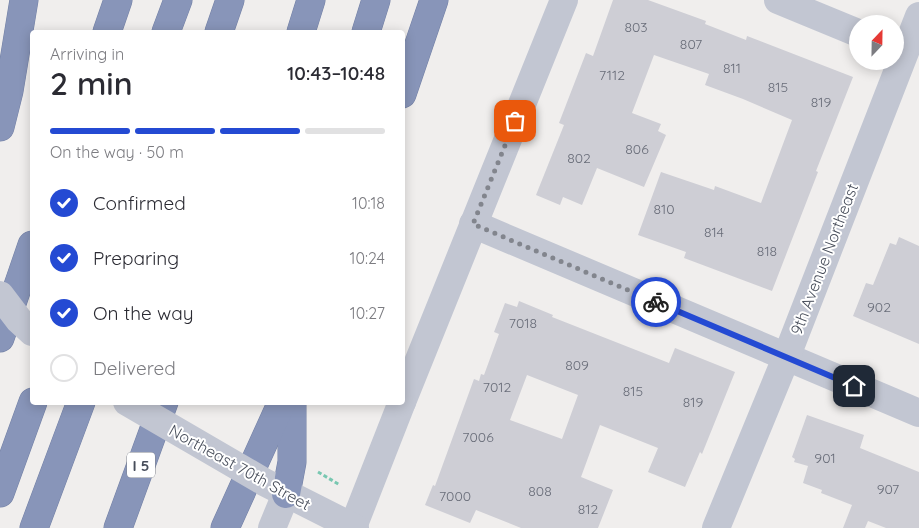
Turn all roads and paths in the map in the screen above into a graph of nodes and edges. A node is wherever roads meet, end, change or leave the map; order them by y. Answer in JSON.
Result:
{"nodes":[{"id":1,"x":24,"y":0,"type":"edge"},
{"id":2,"x":118,"y":0,"type":"edge"},
{"id":3,"x":178,"y":0,"type":"edge"},
{"id":4,"x":230,"y":0,"type":"edge"},
{"id":5,"x":312,"y":0,"type":"edge"},
{"id":6,"x":376,"y":0,"type":"edge"},
{"id":7,"x":434,"y":0,"type":"edge"},
{"id":8,"x":564,"y":0,"type":"edge"},
{"id":9,"x":778,"y":0,"type":"edge"},
{"id":10,"x":919,"y":16,"type":"edge"},
{"id":11,"x":849,"y":29,"type":"edge"},
{"id":12,"x":108,"y":30,"type":"edge"},
{"id":13,"x":167,"y":30,"type":"edge"},
{"id":14,"x":220,"y":30,"type":"edge"},
{"id":15,"x":301,"y":30,"type":"edge"},
{"id":16,"x":367,"y":30,"type":"edge"},
{"id":17,"x":906,"y":53,"type":"edge"},
{"id":18,"x":405,"y":85,"type":"edge"},
{"id":19,"x":0,"y":127,"type":"edge"},
{"id":20,"x":473,"y":224,"type":"junction"},
{"id":21,"x":30,"y":251,"type":"edge"},
{"id":22,"x":0,"y":295,"type":"edge"},
{"id":23,"x":30,"y":330,"type":"edge"},
{"id":24,"x":0,"y":338,"type":"edge"},
{"id":25,"x":786,"y":358,"type":"junction"},
{"id":26,"x":405,"y":394,"type":"edge"},
{"id":27,"x":32,"y":405,"type":"edge"},
{"id":28,"x":80,"y":405,"type":"edge"},
{"id":29,"x":133,"y":405,"type":"edge"},
{"id":30,"x":163,"y":405,"type":"edge"},
{"id":31,"x":281,"y":405,"type":"edge"},
{"id":32,"x":292,"y":405,"type":"edge"},
{"id":33,"x":401,"y":405,"type":"edge"},
{"id":34,"x":919,"y":413,"type":"edge"},
{"id":35,"x":317,"y":471,"type":"dead end"},
{"id":36,"x":257,"y":472,"type":"junction"},
{"id":37,"x":343,"y":487,"type":"dead end"},
{"id":38,"x":0,"y":493,"type":"edge"},
{"id":39,"x":286,"y":494,"type":"junction"},
{"id":40,"x":34,"y":528,"type":"edge"},
{"id":41,"x":118,"y":528,"type":"edge"},
{"id":42,"x":225,"y":528,"type":"edge"},
{"id":43,"x":272,"y":528,"type":"edge"},
{"id":44,"x":354,"y":528,"type":"edge"},
{"id":45,"x":716,"y":528,"type":"edge"}],
"edges":[{"from":1,"to":19,"type":"highway"},
{"from":2,"to":12,"type":"highway"},
{"from":3,"to":13,"type":"highway"},
{"from":4,"to":14,"type":"highway"},
{"from":5,"to":15,"type":"highway"},
{"from":6,"to":16,"type":"highway"},
{"from":7,"to":18,"type":"highway"},
{"from":8,"to":20,"type":"street"},
{"from":9,"to":11,"type":"street"},
{"from":10,"to":17,"type":"street","name":"9th Avenue Northeast"},
{"from":17,"to":25,"type":"street","name":"9th Avenue Northeast"},
{"from":20,"to":25,"type":"street"},
{"from":20,"to":26,"type":"street"},
{"from":21,"to":24,"type":"highway"},
{"from":22,"to":23,"type":"street","bridge":true},
{"from":25,"to":34,"type":"street"},
{"from":25,"to":45,"type":"street","name":"9th Avenue Northeast"},
{"from":27,"to":38,"type":"highway"},
{"from":28,"to":40,"type":"highway"},
{"from":29,"to":36,"type":"street","name":"Northeast 70th Street","bridge":true},
{"from":30,"to":41,"type":"highway","number":"I 5"},
{"from":31,"to":36,"type":"highway"},
{"from":32,"to":39,"type":"highway"},
{"from":33,"to":44,"type":"street"},
{"from":35,"to":37,"type":"path"},
{"from":36,"to":39,"type":"street","name":"Northeast 70th Street"},
{"from":36,"to":42,"type":"highway"},
{"from":39,"to":43,"type":"street"},
{"from":39,"to":44,"type":"street","name":"Northeast 70th Street"}]}
